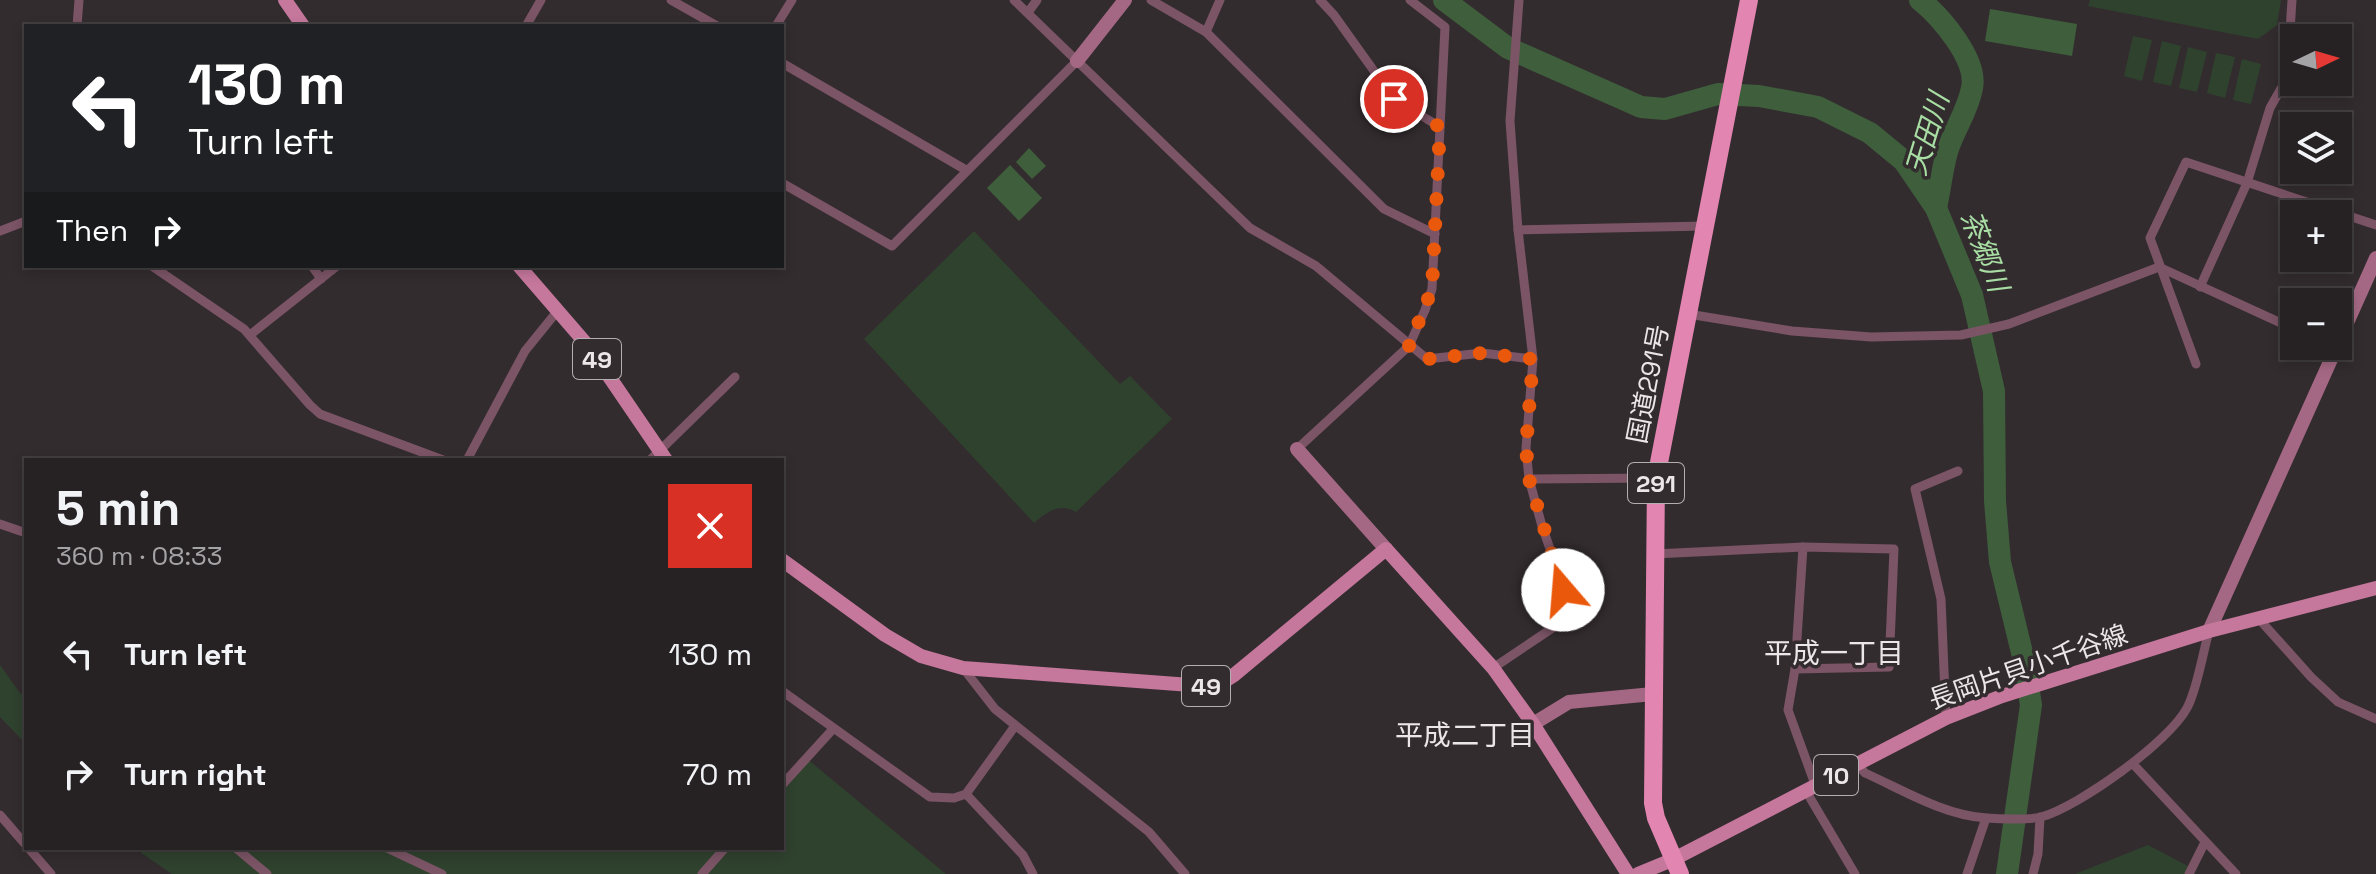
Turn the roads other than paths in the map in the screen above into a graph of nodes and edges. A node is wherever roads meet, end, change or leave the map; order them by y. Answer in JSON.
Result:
{"nodes":[{"id":1,"x":79,"y":0,"type":"edge"},
{"id":2,"x":285,"y":0,"type":"edge"},
{"id":3,"x":541,"y":0,"type":"edge"},
{"id":4,"x":671,"y":0,"type":"edge"},
{"id":5,"x":792,"y":0,"type":"edge"},
{"id":6,"x":1014,"y":0,"type":"edge"},
{"id":7,"x":1037,"y":0,"type":"edge"},
{"id":8,"x":1125,"y":0,"type":"edge"},
{"id":9,"x":1151,"y":0,"type":"edge"},
{"id":10,"x":1220,"y":0,"type":"edge"},
{"id":11,"x":1320,"y":0,"type":"edge"},
{"id":12,"x":1410,"y":0,"type":"edge"},
{"id":13,"x":1519,"y":0,"type":"edge"},
{"id":14,"x":1749,"y":0,"type":"edge"},
{"id":15,"x":2292,"y":0,"type":"edge"},
{"id":16,"x":1029,"y":11,"type":"junction"},
{"id":17,"x":77,"y":24,"type":"edge"},
{"id":18,"x":302,"y":24,"type":"edge"},
{"id":19,"x":527,"y":24,"type":"edge"},
{"id":20,"x":713,"y":24,"type":"edge"},
{"id":21,"x":777,"y":24,"type":"edge"},
{"id":22,"x":1206,"y":32,"type":"junction"},
{"id":23,"x":1077,"y":61,"type":"junction"},
{"id":24,"x":784,"y":64,"type":"edge"},
{"id":25,"x":1440,"y":127,"type":"junction"},
{"id":26,"x":966,"y":170,"type":"junction"},
{"id":27,"x":2247,"y":183,"type":"junction"},
{"id":28,"x":784,"y":184,"type":"edge"},
{"id":29,"x":24,"y":222,"type":"edge"},
{"id":30,"x":2376,"y":225,"type":"edge"},
{"id":31,"x":1705,"y":226,"type":"junction"},
{"id":32,"x":1518,"y":230,"type":"junction"},
{"id":33,"x":0,"y":231,"type":"edge"},
{"id":34,"x":1435,"y":234,"type":"junction"},
{"id":35,"x":2376,"y":258,"type":"edge"},
{"id":36,"x":2159,"y":267,"type":"junction"},
{"id":37,"x":155,"y":268,"type":"edge"},
{"id":38,"x":313,"y":268,"type":"edge"},
{"id":39,"x":335,"y":268,"type":"edge"},
{"id":40,"x":521,"y":268,"type":"edge"},
{"id":41,"x":321,"y":279,"type":"junction"},
{"id":42,"x":2200,"y":287,"type":"junction"},
{"id":43,"x":559,"y":309,"type":"junction"},
{"id":44,"x":2352,"y":310,"type":"edge"},
{"id":45,"x":1688,"y":314,"type":"junction"},
{"id":46,"x":2280,"y":323,"type":"edge"},
{"id":47,"x":250,"y":335,"type":"junction"},
{"id":48,"x":1409,"y":346,"type":"junction"},
{"id":49,"x":1533,"y":359,"type":"junction"},
{"id":50,"x":2329,"y":360,"type":"edge"},
{"id":51,"x":2196,"y":364,"type":"dead end"},
{"id":52,"x":735,"y":377,"type":"dead end"},
{"id":53,"x":1297,"y":449,"type":"joint"},
{"id":54,"x":658,"y":457,"type":"edge"},
{"id":55,"x":438,"y":458,"type":"edge"},
{"id":56,"x":468,"y":458,"type":"edge"},
{"id":57,"x":1958,"y":471,"type":"dead end"},
{"id":58,"x":1656,"y":478,"type":"junction"},
{"id":59,"x":1529,"y":479,"type":"junction"},
{"id":60,"x":0,"y":524,"type":"edge"},
{"id":61,"x":24,"y":532,"type":"edge"},
{"id":62,"x":1803,"y":547,"type":"junction"},
{"id":63,"x":1386,"y":549,"type":"junction"},
{"id":64,"x":1653,"y":554,"type":"junction"},
{"id":65,"x":784,"y":561,"type":"edge"},
{"id":66,"x":2376,"y":588,"type":"edge"},
{"id":67,"x":2259,"y":619,"type":"junction"},
{"id":68,"x":2209,"y":631,"type":"junction"},
{"id":69,"x":963,"y":668,"type":"junction"},
{"id":70,"x":1493,"y":668,"type":"junction"},
{"id":71,"x":1795,"y":669,"type":"junction"},
{"id":72,"x":784,"y":692,"type":"edge"},
{"id":73,"x":1653,"y":694,"type":"junction"},
{"id":74,"x":1946,"y":718,"type":"junction"},
{"id":75,"x":2376,"y":719,"type":"edge"},
{"id":76,"x":1533,"y":724,"type":"junction"},
{"id":77,"x":1015,"y":726,"type":"junction"},
{"id":78,"x":833,"y":729,"type":"junction"},
{"id":79,"x":1856,"y":763,"type":"junction"},
{"id":80,"x":2133,"y":764,"type":"junction"},
{"id":81,"x":784,"y":783,"type":"edge"},
{"id":82,"x":1811,"y":789,"type":"junction"},
{"id":83,"x":966,"y":794,"type":"junction"},
{"id":84,"x":0,"y":815,"type":"edge"},
{"id":85,"x":2038,"y":817,"type":"junction"},
{"id":86,"x":1986,"y":818,"type":"junction"},
{"id":87,"x":2205,"y":842,"type":"junction"},
{"id":88,"x":24,"y":843,"type":"edge"},
{"id":89,"x":30,"y":850,"type":"edge"},
{"id":90,"x":238,"y":850,"type":"edge"},
{"id":91,"x":391,"y":850,"type":"edge"},
{"id":92,"x":723,"y":850,"type":"edge"},
{"id":93,"x":1676,"y":867,"type":"edge"},
{"id":94,"x":51,"y":874,"type":"edge"},
{"id":95,"x":267,"y":874,"type":"edge"},
{"id":96,"x":442,"y":874,"type":"edge"},
{"id":97,"x":702,"y":874,"type":"edge"},
{"id":98,"x":1033,"y":874,"type":"edge"},
{"id":99,"x":1185,"y":874,"type":"edge"},
{"id":100,"x":1628,"y":874,"type":"edge"},
{"id":101,"x":1638,"y":874,"type":"edge"},
{"id":102,"x":1855,"y":874,"type":"edge"},
{"id":103,"x":1967,"y":874,"type":"edge"},
{"id":104,"x":2033,"y":874,"type":"edge"},
{"id":105,"x":2189,"y":874,"type":"edge"},
{"id":106,"x":2236,"y":874,"type":"edge"}],
"edges":[{"from":1,"to":17,"type":"street"},
{"from":2,"to":18,"type":"main road"},
{"from":3,"to":19,"type":"street"},
{"from":4,"to":20,"type":"street"},
{"from":5,"to":21,"type":"street"},
{"from":6,"to":16,"type":"street"},
{"from":7,"to":16,"type":"street"},
{"from":8,"to":23,"type":"street"},
{"from":9,"to":22,"type":"street"},
{"from":10,"to":22,"type":"street"},
{"from":11,"to":25,"type":"street"},
{"from":12,"to":25,"type":"street"},
{"from":13,"to":32,"type":"street"},
{"from":14,"to":31,"type":"highway","name":"国道291号","number":"291"},
{"from":15,"to":27,"type":"street"},
{"from":16,"to":23,"type":"street"},
{"from":22,"to":34,"type":"street"},
{"from":23,"to":26,"type":"street"},
{"from":23,"to":48,"type":"street"},
{"from":24,"to":26,"type":"street"},
{"from":25,"to":34,"type":"street"},
{"from":26,"to":28,"type":"street"},
{"from":27,"to":30,"type":"street"},
{"from":27,"to":36,"type":"street"},
{"from":27,"to":42,"type":"street"},
{"from":29,"to":33,"type":"street"},
{"from":31,"to":32,"type":"street"},
{"from":31,"to":45,"type":"highway","name":"国道291号","number":"291"},
{"from":32,"to":49,"type":"street"},
{"from":34,"to":48,"type":"street"},
{"from":35,"to":44,"type":"street"},
{"from":36,"to":42,"type":"street"},
{"from":36,"to":45,"type":"street"},
{"from":36,"to":51,"type":"street"},
{"from":37,"to":47,"type":"street"},
{"from":38,"to":41,"type":"street"},
{"from":39,"to":41,"type":"street"},
{"from":40,"to":43,"type":"main road","number":"49"},
{"from":41,"to":47,"type":"street"},
{"from":42,"to":46,"type":"street"},
{"from":43,"to":54,"type":"main road","number":"49"},
{"from":43,"to":56,"type":"street"},
{"from":45,"to":58,"type":"highway","name":"国道291号","number":"291"},
{"from":47,"to":55,"type":"street"},
{"from":48,"to":49,"type":"street"},
{"from":48,"to":53,"type":"street"},
{"from":49,"to":59,"type":"street"},
{"from":50,"to":68,"type":"street"},
{"from":52,"to":54,"type":"street"},
{"from":53,"to":63,"type":"street"},
{"from":57,"to":74,"type":"street"},
{"from":58,"to":59,"type":"street"},
{"from":58,"to":64,"type":"highway","name":"国道291号","number":"291"},
{"from":59,"to":70,"type":"street"},
{"from":60,"to":61,"type":"street"},
{"from":62,"to":64,"type":"street"},
{"from":62,"to":71,"type":"street"},
{"from":62,"to":71,"type":"street"},
{"from":63,"to":69,"type":"main road","number":"49"},
{"from":63,"to":70,"type":"main road"},
{"from":64,"to":73,"type":"highway","name":"国道291号","number":"291"},
{"from":65,"to":69,"type":"main road","number":"49"},
{"from":66,"to":67,"type":"main road","name":"長岡片貝小千谷線","number":"10"},
{"from":67,"to":68,"type":"main road","name":"長岡片貝小千谷線","number":"10"},
{"from":67,"to":75,"type":"street"},
{"from":68,"to":74,"type":"main road","name":"長岡片貝小千谷線","number":"10"},
{"from":68,"to":80,"type":"street"},
{"from":69,"to":77,"type":"street"},
{"from":70,"to":76,"type":"main road"},
{"from":71,"to":82,"type":"street"},
{"from":72,"to":78,"type":"street"},
{"from":73,"to":76,"type":"street"},
{"from":73,"to":93,"type":"highway","name":"国道291号","number":"291"},
{"from":74,"to":79,"type":"main road","name":"長岡片貝小千谷線","number":"10"},
{"from":76,"to":100,"type":"main road"},
{"from":77,"to":83,"type":"street"},
{"from":77,"to":99,"type":"street"},
{"from":78,"to":81,"type":"street"},
{"from":78,"to":83,"type":"street"},
{"from":79,"to":82,"type":"main road","name":"長岡片貝小千谷線","number":"10"},
{"from":79,"to":86,"type":"street"},
{"from":80,"to":85,"type":"street"},
{"from":80,"to":87,"type":"street"},
{"from":82,"to":93,"type":"main road","name":"長岡片貝小千谷線","number":"10"},
{"from":82,"to":102,"type":"street"},
{"from":83,"to":98,"type":"street"},
{"from":84,"to":88,"type":"street"},
{"from":85,"to":86,"type":"street"},
{"from":85,"to":104,"type":"street"},
{"from":86,"to":103,"type":"street"},
{"from":87,"to":105,"type":"street"},
{"from":87,"to":106,"type":"street"},
{"from":89,"to":94,"type":"street"},
{"from":90,"to":95,"type":"street"},
{"from":91,"to":96,"type":"street"},
{"from":92,"to":97,"type":"street"},
{"from":93,"to":101,"type":"main road","name":"長岡片貝小千谷線"}]}
